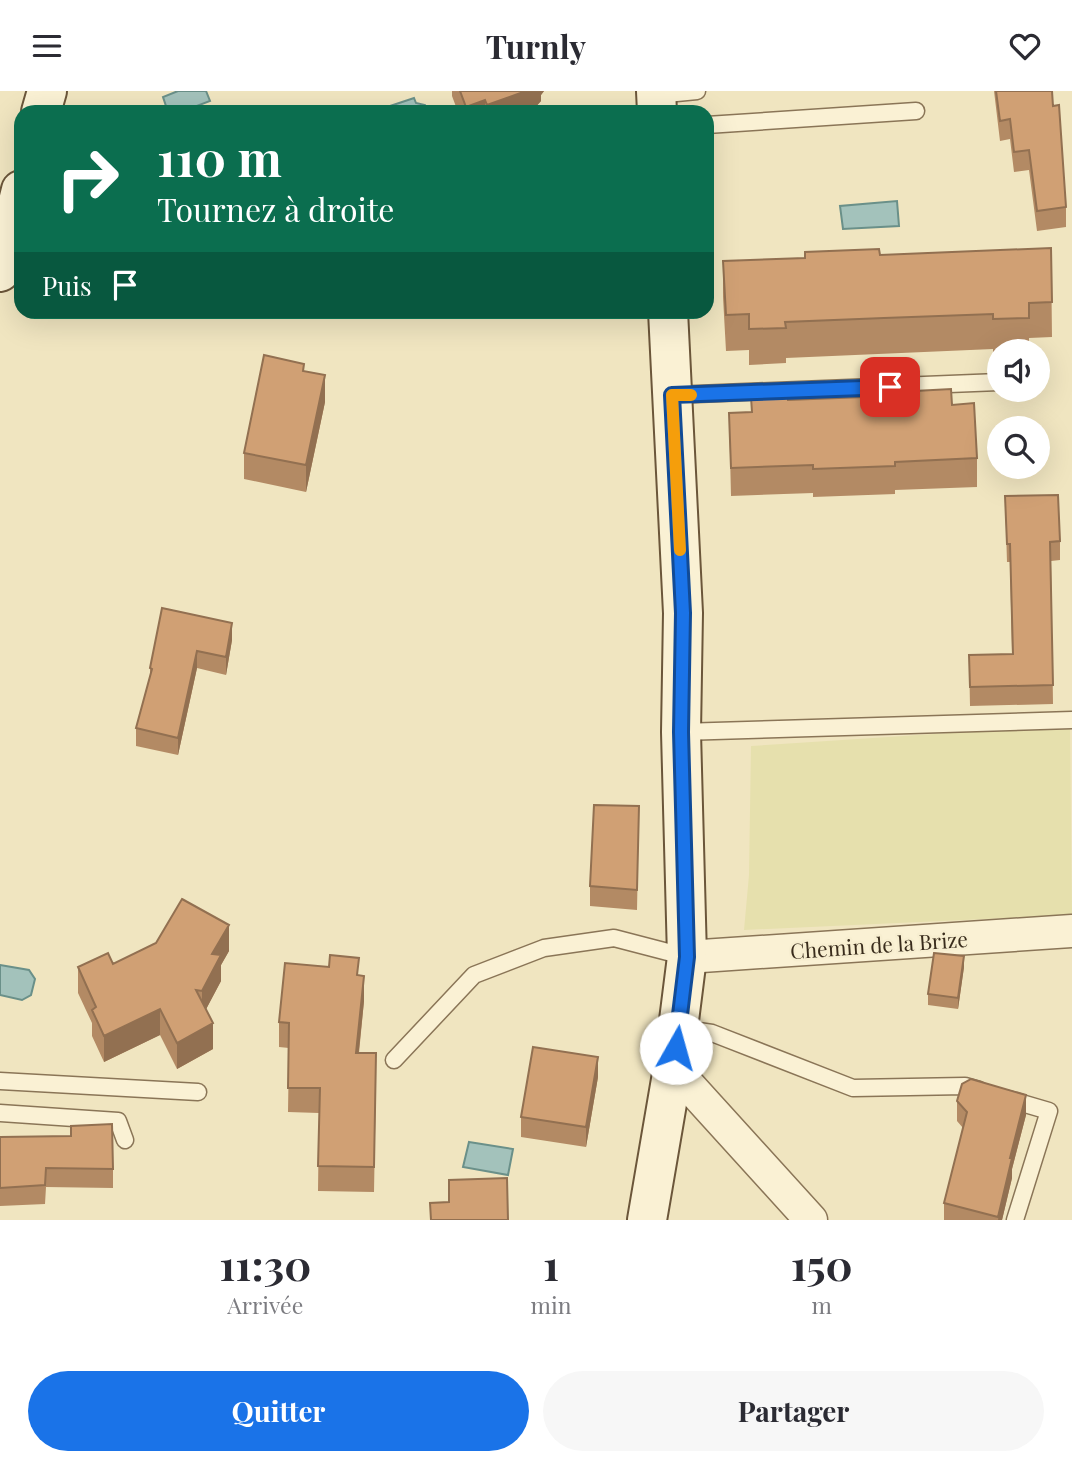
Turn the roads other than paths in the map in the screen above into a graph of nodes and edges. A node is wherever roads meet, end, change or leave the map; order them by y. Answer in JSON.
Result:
{"nodes":[{"id":1,"x":697,"y":91,"type":"edge"},
{"id":2,"x":656,"y":99,"type":"edge"},
{"id":3,"x":916,"y":111,"type":"dead end"},
{"id":4,"x":714,"y":125,"type":"edge"},
{"id":5,"x":14,"y":217,"type":"edge"},
{"id":6,"x":0,"y":272,"type":"edge"},
{"id":7,"x":668,"y":319,"type":"edge"},
{"id":8,"x":987,"y":382,"type":"edge"},
{"id":9,"x":672,"y":395,"type":"junction"},
{"id":10,"x":1072,"y":720,"type":"edge"},
{"id":11,"x":681,"y":732,"type":"junction"},
{"id":12,"x":1072,"y":931,"type":"edge"},
{"id":13,"x":687,"y":957,"type":"junction"},
{"id":14,"x":678,"y":1028,"type":"junction"},
{"id":15,"x":394,"y":1060,"type":"dead end"},
{"id":16,"x":673,"y":1068,"type":"junction"},
{"id":17,"x":0,"y":1081,"type":"edge"},
{"id":18,"x":198,"y":1092,"type":"dead end"},
{"id":19,"x":0,"y":1113,"type":"edge"},
{"id":20,"x":125,"y":1140,"type":"dead end"},
{"id":21,"x":647,"y":1220,"type":"edge"},
{"id":22,"x":811,"y":1220,"type":"edge"},
{"id":23,"x":1015,"y":1220,"type":"edge"}],
"edges":[{"from":1,"to":2,"type":"lane"},
{"from":3,"to":4,"type":"lane"},
{"from":5,"to":6,"type":"main road"},
{"from":7,"to":9,"type":"main road"},
{"from":8,"to":9,"type":"lane"},
{"from":9,"to":11,"type":"main road"},
{"from":10,"to":11,"type":"lane"},
{"from":11,"to":13,"type":"main road"},
{"from":12,"to":13,"type":"street","name":"Chemin de la Brize"},
{"from":13,"to":14,"type":"main road"},
{"from":13,"to":15,"type":"lane"},
{"from":14,"to":16,"type":"main road"},
{"from":14,"to":23,"type":"lane"},
{"from":16,"to":21,"type":"main road"},
{"from":16,"to":22,"type":"street"},
{"from":17,"to":18,"type":"lane"},
{"from":19,"to":20,"type":"lane"}]}
